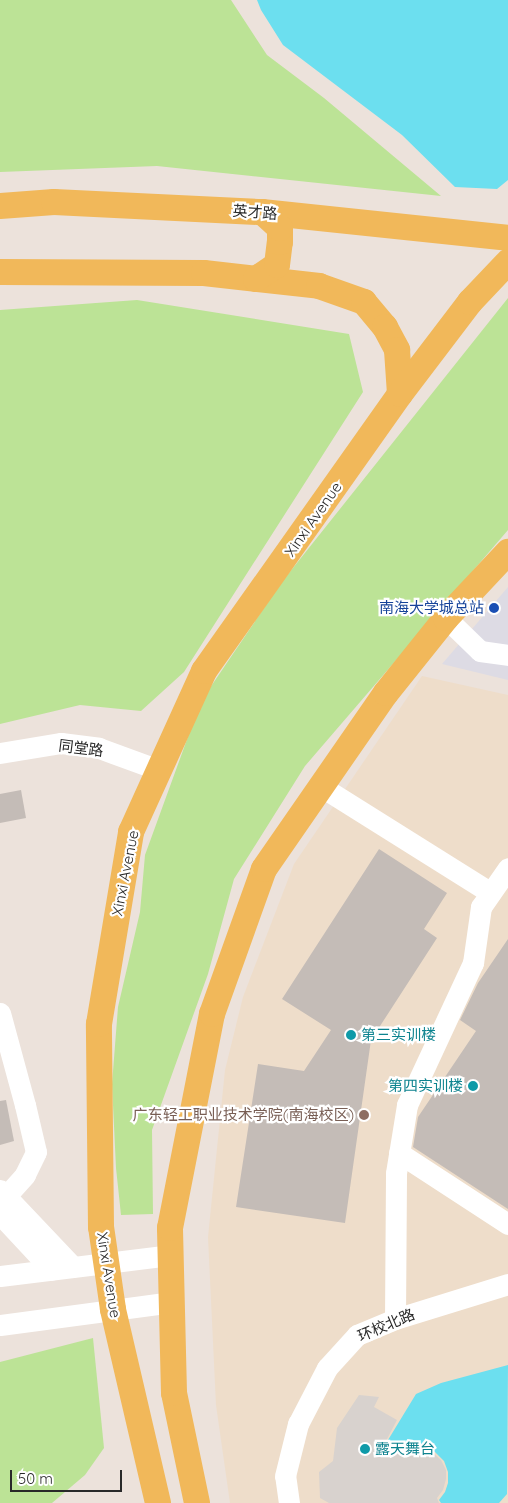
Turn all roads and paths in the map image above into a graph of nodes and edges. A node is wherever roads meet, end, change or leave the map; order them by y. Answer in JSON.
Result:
{"nodes":[{"id":1,"x":0,"y":206,"type":"edge"},
{"id":2,"x":262,"y":212,"type":"junction"},
{"id":3,"x":508,"y":238,"type":"edge"},
{"id":4,"x":508,"y":262,"type":"edge"},
{"id":5,"x":0,"y":272,"type":"edge"},
{"id":6,"x":256,"y":279,"type":"junction"},
{"id":7,"x":400,"y":394,"type":"junction"},
{"id":8,"x":508,"y":552,"type":"edge"},
{"id":9,"x":446,"y":618,"type":"junction"},
{"id":10,"x":508,"y":655,"type":"edge"},
{"id":11,"x":0,"y":753,"type":"edge"},
{"id":12,"x":159,"y":770,"type":"junction"},
{"id":13,"x":322,"y":787,"type":"junction"},
{"id":14,"x":508,"y":868,"type":"edge"},
{"id":15,"x":491,"y":892,"type":"junction"},
{"id":16,"x":0,"y":1013,"type":"edge"},
{"id":17,"x":399,"y":1153,"type":"junction"},
{"id":18,"x":2,"y":1200,"type":"edge"},
{"id":19,"x":508,"y":1224,"type":"edge"},
{"id":20,"x":170,"y":1255,"type":"junction"},
{"id":21,"x":107,"y":1263,"type":"junction"},
{"id":22,"x":63,"y":1269,"type":"junction"},
{"id":23,"x":0,"y":1276,"type":"edge"},
{"id":24,"x":508,"y":1284,"type":"edge"},
{"id":25,"x":172,"y":1302,"type":"junction"},
{"id":26,"x":114,"y":1309,"type":"junction"},
{"id":27,"x":395,"y":1319,"type":"junction"},
{"id":28,"x":0,"y":1325,"type":"edge"},
{"id":29,"x":158,"y":1503,"type":"edge"},
{"id":30,"x":197,"y":1503,"type":"edge"},
{"id":31,"x":289,"y":1503,"type":"edge"}],
"edges":[{"from":1,"to":2,"type":"main road","name":"英才路"},
{"from":2,"to":3,"type":"main road","name":"英才路"},
{"from":2,"to":6,"type":"main road"},
{"from":4,"to":7,"type":"main road","name":"Xinxi Avenue"},
{"from":5,"to":6,"type":"main road"},
{"from":6,"to":7,"type":"main road"},
{"from":7,"to":12,"type":"main road","name":"Xinxi Avenue"},
{"from":8,"to":9,"type":"main road"},
{"from":9,"to":10,"type":"street"},
{"from":9,"to":13,"type":"main road"},
{"from":11,"to":12,"type":"street","name":"同堂路"},
{"from":12,"to":21,"type":"main road","name":"Xinxi Avenue"},
{"from":13,"to":15,"type":"street"},
{"from":13,"to":20,"type":"main road"},
{"from":14,"to":15,"type":"street"},
{"from":15,"to":17,"type":"street"},
{"from":16,"to":18,"type":"street"},
{"from":17,"to":19,"type":"street"},
{"from":17,"to":27,"type":"street"},
{"from":18,"to":22,"type":"street"},
{"from":20,"to":21,"type":"street"},
{"from":20,"to":25,"type":"main road"},
{"from":21,"to":22,"type":"street"},
{"from":21,"to":26,"type":"main road","name":"Xinxi Avenue"},
{"from":22,"to":23,"type":"street"},
{"from":24,"to":27,"type":"street","name":"环校北路"},
{"from":25,"to":26,"type":"street"},
{"from":25,"to":30,"type":"main road"},
{"from":26,"to":28,"type":"street"},
{"from":26,"to":29,"type":"main road","name":"Xinxi Avenue"},
{"from":27,"to":31,"type":"street","name":"环校北路"}]}
